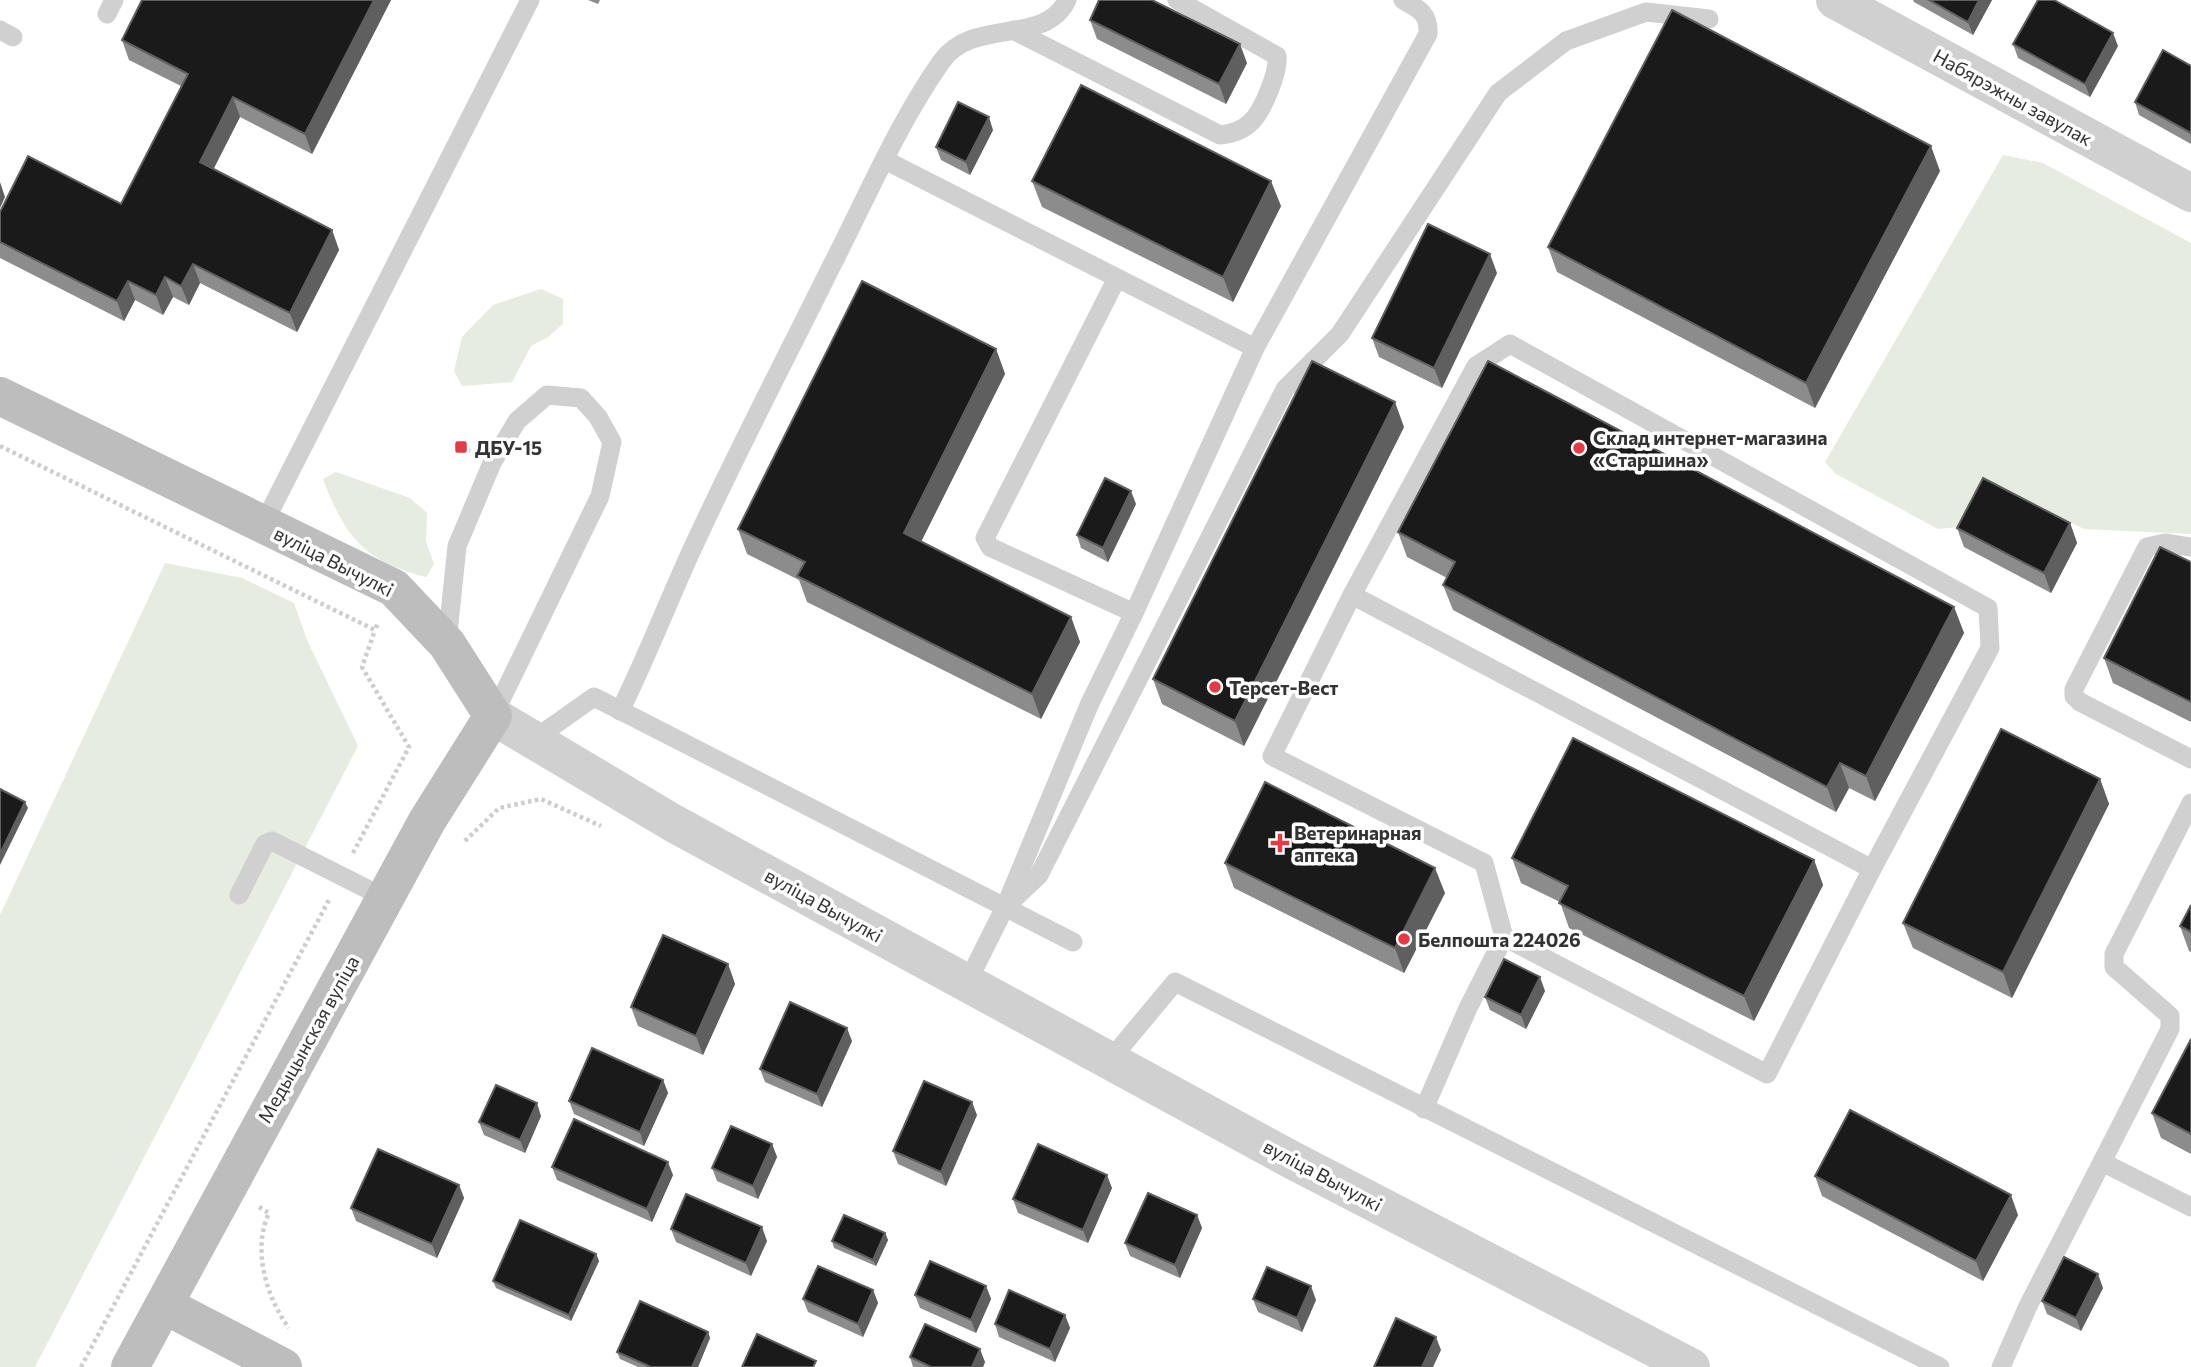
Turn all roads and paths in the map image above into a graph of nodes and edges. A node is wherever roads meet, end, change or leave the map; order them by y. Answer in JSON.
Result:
{"nodes":[{"id":1,"x":530,"y":0,"type":"edge"},
{"id":2,"x":1067,"y":0,"type":"edge"},
{"id":3,"x":1177,"y":0,"type":"edge"},
{"id":4,"x":1404,"y":0,"type":"edge"},
{"id":5,"x":1835,"y":0,"type":"edge"},
{"id":6,"x":1709,"y":19,"type":"dead end"},
{"id":7,"x":1013,"y":30,"type":"junction"},
{"id":8,"x":885,"y":160,"type":"junction"},
{"id":9,"x":2191,"y":193,"type":"edge"},
{"id":10,"x":1116,"y":280,"type":"junction"},
{"id":11,"x":1255,"y":348,"type":"junction"},
{"id":12,"x":0,"y":396,"type":"edge"},
{"id":13,"x":263,"y":525,"type":"junction"},
{"id":14,"x":2191,"y":547,"type":"edge"},
{"id":15,"x":1352,"y":595,"type":"junction"},
{"id":16,"x":1134,"y":613,"type":"junction"},
{"id":17,"x":375,"y":630,"type":"dead end"},
{"id":18,"x":447,"y":644,"type":"junction"},
{"id":19,"x":620,"y":711,"type":"junction"},
{"id":20,"x":493,"y":716,"type":"junction"},
{"id":21,"x":533,"y":740,"type":"junction"},
{"id":22,"x":2191,"y":758,"type":"edge"},
{"id":23,"x":2191,"y":803,"type":"edge"},
{"id":24,"x":1872,"y":869,"type":"junction"},
{"id":25,"x":341,"y":875,"type":"junction"},
{"id":26,"x":239,"y":895,"type":"dead end"},
{"id":27,"x":385,"y":898,"type":"junction"},
{"id":28,"x":1004,"y":907,"type":"junction"},
{"id":29,"x":1504,"y":937,"type":"junction"},
{"id":30,"x":1073,"y":942,"type":"dead end"},
{"id":31,"x":967,"y":983,"type":"junction"},
{"id":32,"x":1110,"y":1060,"type":"junction"},
{"id":33,"x":1424,"y":1109,"type":"junction"},
{"id":34,"x":2102,"y":1162,"type":"junction"},
{"id":35,"x":185,"y":1170,"type":"junction"},
{"id":36,"x":225,"y":1191,"type":"junction"},
{"id":37,"x":2191,"y":1207,"type":"edge"},
{"id":38,"x":164,"y":1305,"type":"junction"},
{"id":39,"x":290,"y":1352,"type":"edge"},
{"id":40,"x":81,"y":1367,"type":"edge"},
{"id":41,"x":130,"y":1367,"type":"edge"},
{"id":42,"x":1691,"y":1367,"type":"edge"},
{"id":43,"x":1940,"y":1367,"type":"edge"},
{"id":44,"x":2001,"y":1367,"type":"edge"}],
"edges":[{"from":1,"to":13,"type":"lane"},
{"from":2,"to":7,"type":"lane"},
{"from":3,"to":7,"type":"lane"},
{"from":4,"to":11,"type":"lane"},
{"from":5,"to":9,"type":"street","name":"Набярэжны завулак"},
{"from":6,"to":28,"type":"lane"},
{"from":7,"to":8,"type":"lane"},
{"from":8,"to":10,"type":"lane"},
{"from":8,"to":19,"type":"lane"},
{"from":10,"to":11,"type":"lane"},
{"from":10,"to":16,"type":"lane"},
{"from":11,"to":16,"type":"lane"},
{"from":12,"to":13,"type":"street","name":"вуліца Вычулкі"},
{"from":13,"to":18,"type":"street","name":"вуліца Вычулкі"},
{"from":14,"to":22,"type":"lane"},
{"from":15,"to":24,"type":"lane"},
{"from":15,"to":24,"type":"lane"},
{"from":15,"to":29,"type":"lane"},
{"from":16,"to":28,"type":"lane"},
{"from":17,"to":25,"type":"path"},
{"from":18,"to":20,"type":"street","name":"вуліца Вычулкі"},
{"from":18,"to":20,"type":"lane"},
{"from":19,"to":21,"type":"lane"},
{"from":19,"to":28,"type":"lane"},
{"from":20,"to":21,"type":"street","name":"вуліца Вычулкі"},
{"from":20,"to":27,"type":"street","name":"Медыцынская вуліца"},
{"from":21,"to":31,"type":"street","name":"вуліца Вычулкі"},
{"from":23,"to":34,"type":"lane"},
{"from":24,"to":29,"type":"lane"},
{"from":25,"to":26,"type":"lane"},
{"from":25,"to":27,"type":"lane"},
{"from":25,"to":35,"type":"path"},
{"from":27,"to":36,"type":"street","name":"Медыцынская вуліца"},
{"from":28,"to":30,"type":"lane"},
{"from":28,"to":31,"type":"lane"},
{"from":29,"to":33,"type":"lane"},
{"from":31,"to":32,"type":"street","name":"вуліца Вычулкі"},
{"from":32,"to":33,"type":"lane"},
{"from":32,"to":42,"type":"street","name":"вуліца Вычулкі"},
{"from":33,"to":43,"type":"lane"},
{"from":34,"to":37,"type":"lane"},
{"from":34,"to":44,"type":"lane"},
{"from":35,"to":36,"type":"path"},
{"from":35,"to":40,"type":"path"},
{"from":36,"to":38,"type":"street","name":"Медыцынская вуліца"},
{"from":36,"to":39,"type":"path"},
{"from":38,"to":39,"type":"street"},
{"from":38,"to":41,"type":"street","name":"Медыцынская вуліца"}]}
